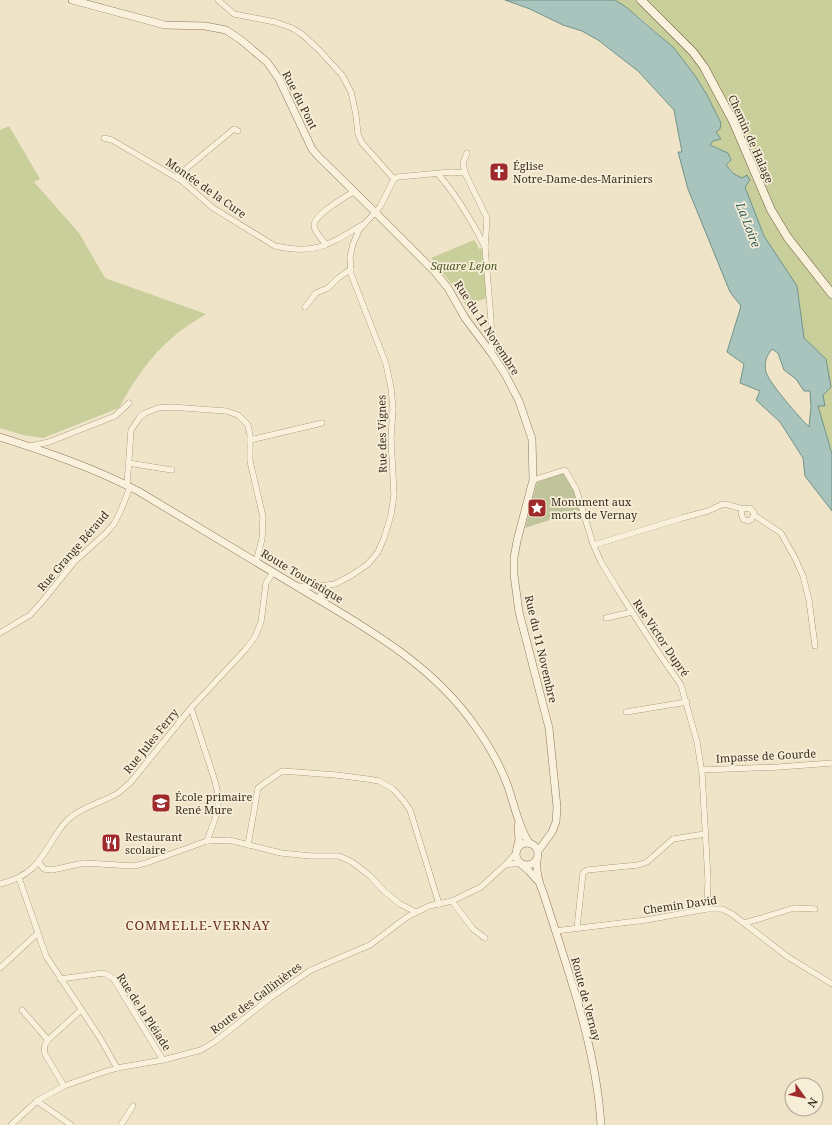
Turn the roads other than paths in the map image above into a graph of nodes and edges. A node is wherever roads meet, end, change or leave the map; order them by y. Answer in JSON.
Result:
{"nodes":[{"id":1,"x":72,"y":0,"type":"edge"},
{"id":2,"x":218,"y":0,"type":"edge"},
{"id":3,"x":640,"y":0,"type":"edge"},
{"id":4,"x":238,"y":131,"type":"dead end"},
{"id":5,"x":104,"y":138,"type":"dead end"},
{"id":6,"x":467,"y":153,"type":"dead end"},
{"id":7,"x":465,"y":173,"type":"junction"},
{"id":8,"x":438,"y":174,"type":"junction"},
{"id":9,"x":176,"y":178,"type":"junction"},
{"id":10,"x":394,"y":179,"type":"junction"},
{"id":11,"x":353,"y":192,"type":"junction"},
{"id":12,"x":375,"y":212,"type":"junction"},
{"id":13,"x":364,"y":224,"type":"junction"},
{"id":14,"x":326,"y":245,"type":"junction"},
{"id":15,"x":485,"y":247,"type":"junction"},
{"id":16,"x":350,"y":269,"type":"junction"},
{"id":17,"x":832,"y":294,"type":"edge"},
{"id":18,"x":305,"y":307,"type":"dead end"},
{"id":19,"x":492,"y":354,"type":"junction"},
{"id":20,"x":130,"y":403,"type":"dead end"},
{"id":21,"x":322,"y":423,"type":"dead end"},
{"id":22,"x":0,"y":437,"type":"edge"},
{"id":23,"x":250,"y":440,"type":"junction"},
{"id":24,"x":29,"y":446,"type":"junction"},
{"id":25,"x":128,"y":463,"type":"junction"},
{"id":26,"x":172,"y":470,"type":"dead end"},
{"id":27,"x":533,"y":480,"type":"junction"},
{"id":28,"x":128,"y":486,"type":"junction"},
{"id":29,"x":743,"y":509,"type":"junction"},
{"id":30,"x":754,"y":515,"type":"junction"},
{"id":31,"x":594,"y":545,"type":"junction"},
{"id":32,"x":256,"y":562,"type":"junction"},
{"id":33,"x":273,"y":572,"type":"junction"},
{"id":34,"x":329,"y":585,"type":"junction"},
{"id":35,"x":297,"y":586,"type":"junction"},
{"id":36,"x":321,"y":600,"type":"junction"},
{"id":37,"x":632,"y":612,"type":"junction"},
{"id":38,"x":606,"y":618,"type":"dead end"},
{"id":39,"x":0,"y":633,"type":"edge"},
{"id":40,"x":815,"y":646,"type":"dead end"},
{"id":41,"x":687,"y":702,"type":"junction"},
{"id":42,"x":191,"y":708,"type":"junction"},
{"id":43,"x":626,"y":712,"type":"dead end"},
{"id":44,"x":832,"y":763,"type":"edge"},
{"id":45,"x":702,"y":770,"type":"junction"},
{"id":46,"x":518,"y":819,"type":"junction"},
{"id":47,"x":552,"y":832,"type":"junction"},
{"id":48,"x":705,"y":834,"type":"junction"},
{"id":49,"x":207,"y":841,"type":"junction"},
{"id":50,"x":531,"y":844,"type":"junction"},
{"id":51,"x":248,"y":845,"type":"junction"},
{"id":52,"x":516,"y":851,"type":"junction"},
{"id":53,"x":538,"y":851,"type":"junction"},
{"id":54,"x":537,"y":860,"type":"junction"},
{"id":55,"x":38,"y":862,"type":"junction"},
{"id":56,"x":520,"y":864,"type":"junction"},
{"id":57,"x":505,"y":865,"type":"junction"},
{"id":58,"x":19,"y":878,"type":"junction"},
{"id":59,"x":538,"y":881,"type":"junction"},
{"id":60,"x":0,"y":884,"type":"edge"},
{"id":61,"x":452,"y":901,"type":"junction"},
{"id":62,"x":439,"y":904,"type":"junction"},
{"id":63,"x":707,"y":909,"type":"junction"},
{"id":64,"x":815,"y":909,"type":"dead end"},
{"id":65,"x":416,"y":912,"type":"junction"},
{"id":66,"x":744,"y":923,"type":"junction"},
{"id":67,"x":577,"y":928,"type":"junction"},
{"id":68,"x":555,"y":931,"type":"junction"},
{"id":69,"x":38,"y":933,"type":"junction"},
{"id":70,"x":485,"y":938,"type":"dead end"},
{"id":71,"x":1,"y":965,"type":"edge"},
{"id":72,"x":60,"y":979,"type":"junction"},
{"id":73,"x":832,"y":984,"type":"edge"},
{"id":74,"x":22,"y":1010,"type":"dead end"},
{"id":75,"x":81,"y":1010,"type":"junction"},
{"id":76,"x":48,"y":1040,"type":"junction"},
{"id":77,"x":164,"y":1060,"type":"junction"},
{"id":78,"x":117,"y":1068,"type":"junction"},
{"id":79,"x":64,"y":1086,"type":"junction"},
{"id":80,"x":37,"y":1101,"type":"junction"},
{"id":81,"x":133,"y":1106,"type":"dead end"},
{"id":82,"x":11,"y":1125,"type":"edge"},
{"id":83,"x":71,"y":1125,"type":"edge"},
{"id":84,"x":121,"y":1125,"type":"edge"},
{"id":85,"x":601,"y":1125,"type":"edge"}],
"edges":[{"from":1,"to":11,"type":"street","name":"Rue du Pont"},
{"from":2,"to":10,"type":"street"},
{"from":3,"to":17,"type":"main road","name":"Chemin de Halage"},
{"from":4,"to":9,"type":"street"},
{"from":5,"to":9,"type":"street","name":"Montée de la Cure"},
{"from":6,"to":7,"type":"street"},
{"from":7,"to":8,"type":"street"},
{"from":7,"to":15,"type":"street"},
{"from":8,"to":10,"type":"street"},
{"from":8,"to":15,"type":"street"},
{"from":9,"to":14,"type":"street","name":"Montée de la Cure"},
{"from":10,"to":12,"type":"street","name":"Rue des Vignes"},
{"from":11,"to":12,"type":"street","name":"Rue du Pont"},
{"from":11,"to":14,"type":"street"},
{"from":12,"to":13,"type":"street","name":"Rue des Vignes"},
{"from":12,"to":19,"type":"street","name":"Rue du 11 Novembre"},
{"from":13,"to":14,"type":"street","name":"Montée de la Cure"},
{"from":13,"to":16,"type":"street","name":"Rue des Vignes"},
{"from":15,"to":19,"type":"street"},
{"from":16,"to":18,"type":"street"},
{"from":16,"to":34,"type":"street","name":"Rue des Vignes"},
{"from":19,"to":27,"type":"street","name":"Rue du 11 Novembre"},
{"from":20,"to":24,"type":"street"},
{"from":21,"to":23,"type":"street"},
{"from":22,"to":24,"type":"street","name":"Route Touristique"},
{"from":23,"to":25,"type":"street","name":"Rue Grange Béraud"},
{"from":23,"to":32,"type":"street","name":"Rue Grange Béraud"},
{"from":24,"to":28,"type":"street","name":"Route Touristique"},
{"from":25,"to":26,"type":"street"},
{"from":25,"to":28,"type":"street","name":"Rue Grange Béraud"},
{"from":27,"to":31,"type":"street","name":"Rue Victor Dupré"},
{"from":27,"to":47,"type":"street","name":"Rue du 11 Novembre"},
{"from":28,"to":32,"type":"street","name":"Route Touristique"},
{"from":28,"to":39,"type":"street","name":"Rue Grange Béraud"},
{"from":29,"to":30,"type":"street"},
{"from":29,"to":30,"type":"street"},
{"from":29,"to":31,"type":"street"},
{"from":30,"to":40,"type":"street"},
{"from":31,"to":37,"type":"street","name":"Rue Victor Dupré"},
{"from":32,"to":33,"type":"street","name":"Route Touristique"},
{"from":33,"to":35,"type":"street","name":"Route Touristique"},
{"from":33,"to":42,"type":"street","name":"Rue Jules Ferry"},
{"from":34,"to":35,"type":"street","name":"Rue des Vignes"},
{"from":34,"to":36,"type":"street"},
{"from":35,"to":36,"type":"street","name":"Route Touristique"},
{"from":36,"to":46,"type":"street","name":"Route Touristique"},
{"from":37,"to":38,"type":"street"},
{"from":37,"to":41,"type":"street","name":"Rue Victor Dupré"},
{"from":41,"to":43,"type":"street"},
{"from":41,"to":45,"type":"street","name":"Rue Victor Dupré"},
{"from":42,"to":49,"type":"street"},
{"from":42,"to":55,"type":"street","name":"Rue Jules Ferry"},
{"from":44,"to":45,"type":"street","name":"Impasse de Gourde"},
{"from":45,"to":48,"type":"street","name":"Rue Victor Dupré"},
{"from":46,"to":50,"type":"street","name":"Route Touristique"},
{"from":46,"to":52,"type":"street","name":"Route Touristique"},
{"from":47,"to":50,"type":"street"},
{"from":47,"to":53,"type":"street","name":"Rue du 11 Novembre"},
{"from":48,"to":63,"type":"street","name":"Rue Victor Dupré"},
{"from":48,"to":67,"type":"street"},
{"from":49,"to":51,"type":"street"},
{"from":49,"to":55,"type":"street"},
{"from":50,"to":52,"type":"street"},
{"from":50,"to":53,"type":"street"},
{"from":51,"to":62,"type":"street"},
{"from":51,"to":65,"type":"street"},
{"from":52,"to":56,"type":"street"},
{"from":52,"to":57,"type":"street","name":"Route des Gallinières"},
{"from":53,"to":54,"type":"street"},
{"from":54,"to":56,"type":"street"},
{"from":54,"to":59,"type":"street","name":"Route de Vernay"},
{"from":55,"to":58,"type":"street","name":"Rue Jules Ferry"},
{"from":56,"to":57,"type":"street"},
{"from":56,"to":59,"type":"street","name":"Route de Vernay"},
{"from":57,"to":61,"type":"street","name":"Route des Gallinières"},
{"from":58,"to":60,"type":"street","name":"Rue Jules Ferry"},
{"from":58,"to":69,"type":"street"},
{"from":59,"to":68,"type":"street","name":"Route de Vernay"},
{"from":61,"to":62,"type":"street","name":"Route des Gallinières"},
{"from":61,"to":70,"type":"street"},
{"from":62,"to":65,"type":"street","name":"Route des Gallinières"},
{"from":63,"to":66,"type":"street","name":"Chemin David"},
{"from":63,"to":67,"type":"street","name":"Chemin David"},
{"from":64,"to":66,"type":"street"},
{"from":65,"to":77,"type":"street","name":"Route des Gallinières"},
{"from":66,"to":73,"type":"street","name":"Chemin David"},
{"from":67,"to":68,"type":"street","name":"Chemin David"},
{"from":68,"to":85,"type":"street","name":"Route de Vernay"},
{"from":69,"to":71,"type":"street"},
{"from":69,"to":72,"type":"street"},
{"from":72,"to":75,"type":"street"},
{"from":72,"to":77,"type":"street","name":"Rue de la Pléiade"},
{"from":74,"to":76,"type":"street"},
{"from":75,"to":76,"type":"street"},
{"from":75,"to":78,"type":"street"},
{"from":76,"to":79,"type":"street"},
{"from":77,"to":78,"type":"street","name":"Route des Gallinières"},
{"from":78,"to":79,"type":"street","name":"Route des Gallinières"},
{"from":79,"to":80,"type":"street","name":"Route des Gallinières"},
{"from":80,"to":82,"type":"street","name":"Route des Gallinières"},
{"from":80,"to":83,"type":"street"},
{"from":81,"to":84,"type":"street"}]}
